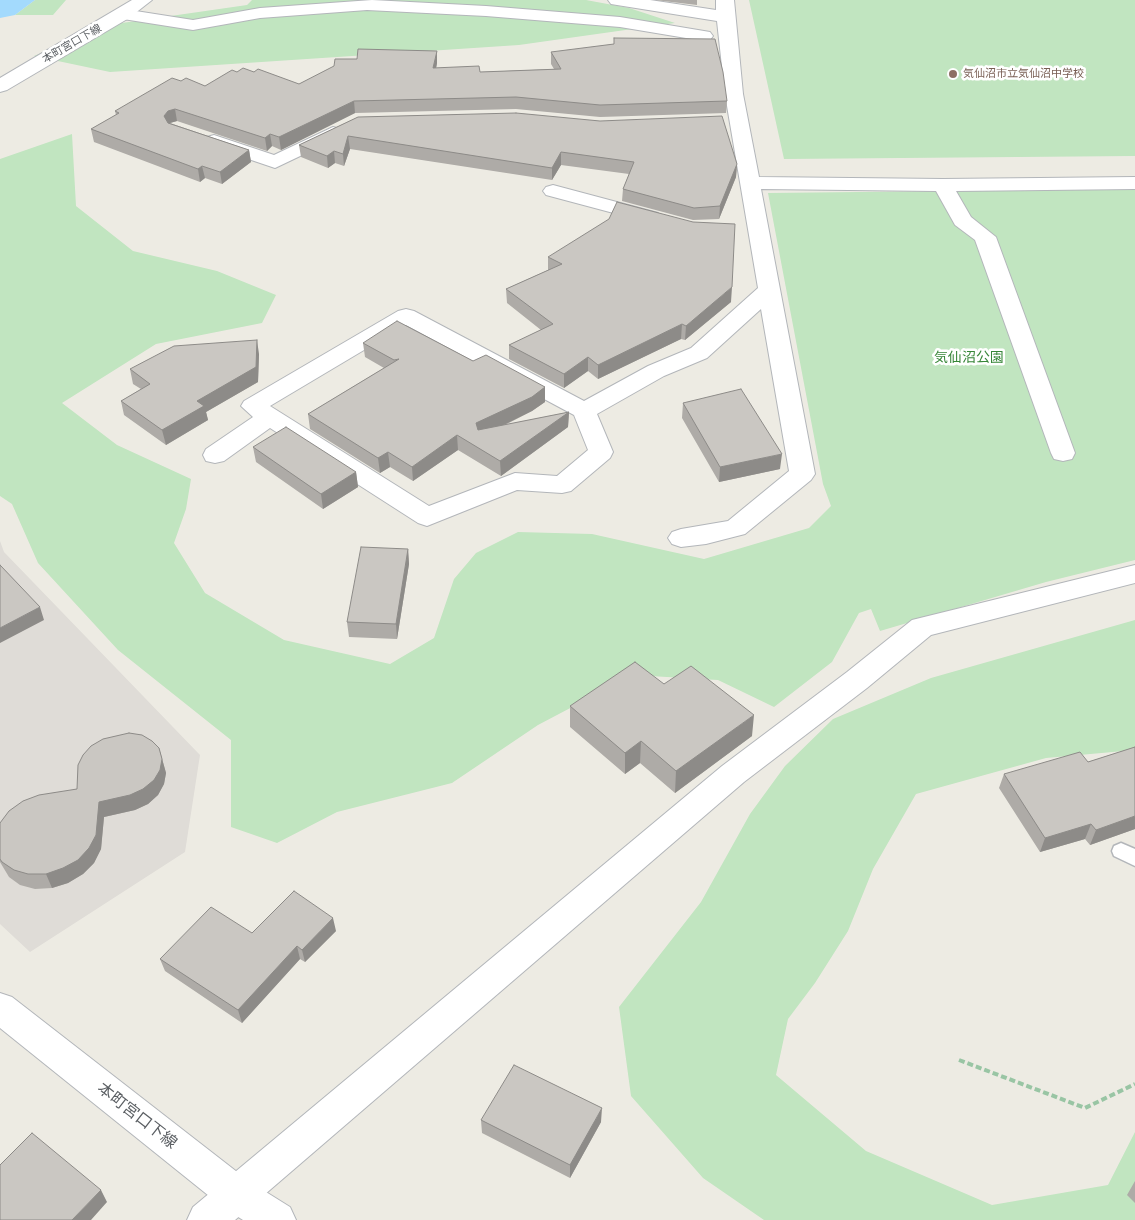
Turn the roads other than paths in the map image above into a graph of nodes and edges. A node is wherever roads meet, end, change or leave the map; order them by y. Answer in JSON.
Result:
{"nodes":[{"id":1,"x":143,"y":0,"type":"edge"},
{"id":2,"x":617,"y":0,"type":"edge"},
{"id":3,"x":725,"y":8,"type":"edge"},
{"id":4,"x":123,"y":14,"type":"junction"},
{"id":5,"x":704,"y":36,"type":"dead end"},
{"id":6,"x":0,"y":86,"type":"edge"},
{"id":7,"x":719,"y":120,"type":"edge"},
{"id":8,"x":739,"y":120,"type":"junction"},
{"id":9,"x":346,"y":126,"type":"edge"},
{"id":10,"x":196,"y":135,"type":"edge"},
{"id":11,"x":751,"y":183,"type":"junction"},
{"id":12,"x":1135,"y":183,"type":"edge"},
{"id":13,"x":943,"y":185,"type":"junction"},
{"id":14,"x":553,"y":191,"type":"dead end"},
{"id":15,"x":674,"y":224,"type":"edge"},
{"id":16,"x":769,"y":290,"type":"junction"},
{"id":17,"x":584,"y":411,"type":"junction"},
{"id":18,"x":269,"y":417,"type":"junction"},
{"id":19,"x":1063,"y":453,"type":"dead end"},
{"id":20,"x":215,"y":455,"type":"dead end"},
{"id":21,"x":681,"y":538,"type":"dead end"},
{"id":22,"x":1135,"y":574,"type":"edge"},
{"id":23,"x":0,"y":1008,"type":"edge"},
{"id":24,"x":237,"y":1195,"type":"junction"},
{"id":25,"x":206,"y":1220,"type":"edge"},
{"id":26,"x":277,"y":1220,"type":"edge"}],
"edges":[{"from":1,"to":4,"type":"street","name":"本町宮口下線"},
{"from":2,"to":3,"type":"street"},
{"from":3,"to":8,"type":"street"},
{"from":4,"to":5,"type":"street"},
{"from":4,"to":6,"type":"street","name":"本町宮口下線"},
{"from":7,"to":8,"type":"street"},
{"from":8,"to":11,"type":"street"},
{"from":9,"to":10,"type":"street"},
{"from":11,"to":13,"type":"street"},
{"from":11,"to":16,"type":"street"},
{"from":12,"to":13,"type":"street"},
{"from":13,"to":19,"type":"street"},
{"from":14,"to":15,"type":"street"},
{"from":16,"to":17,"type":"street"},
{"from":16,"to":21,"type":"street"},
{"from":17,"to":18,"type":"street"},
{"from":17,"to":18,"type":"street"},
{"from":18,"to":20,"type":"street"},
{"from":22,"to":24,"type":"street"},
{"from":23,"to":24,"type":"street","name":"本町宮口下線"},
{"from":24,"to":25,"type":"street"},
{"from":24,"to":26,"type":"street","name":"本町宮口下線"}]}
